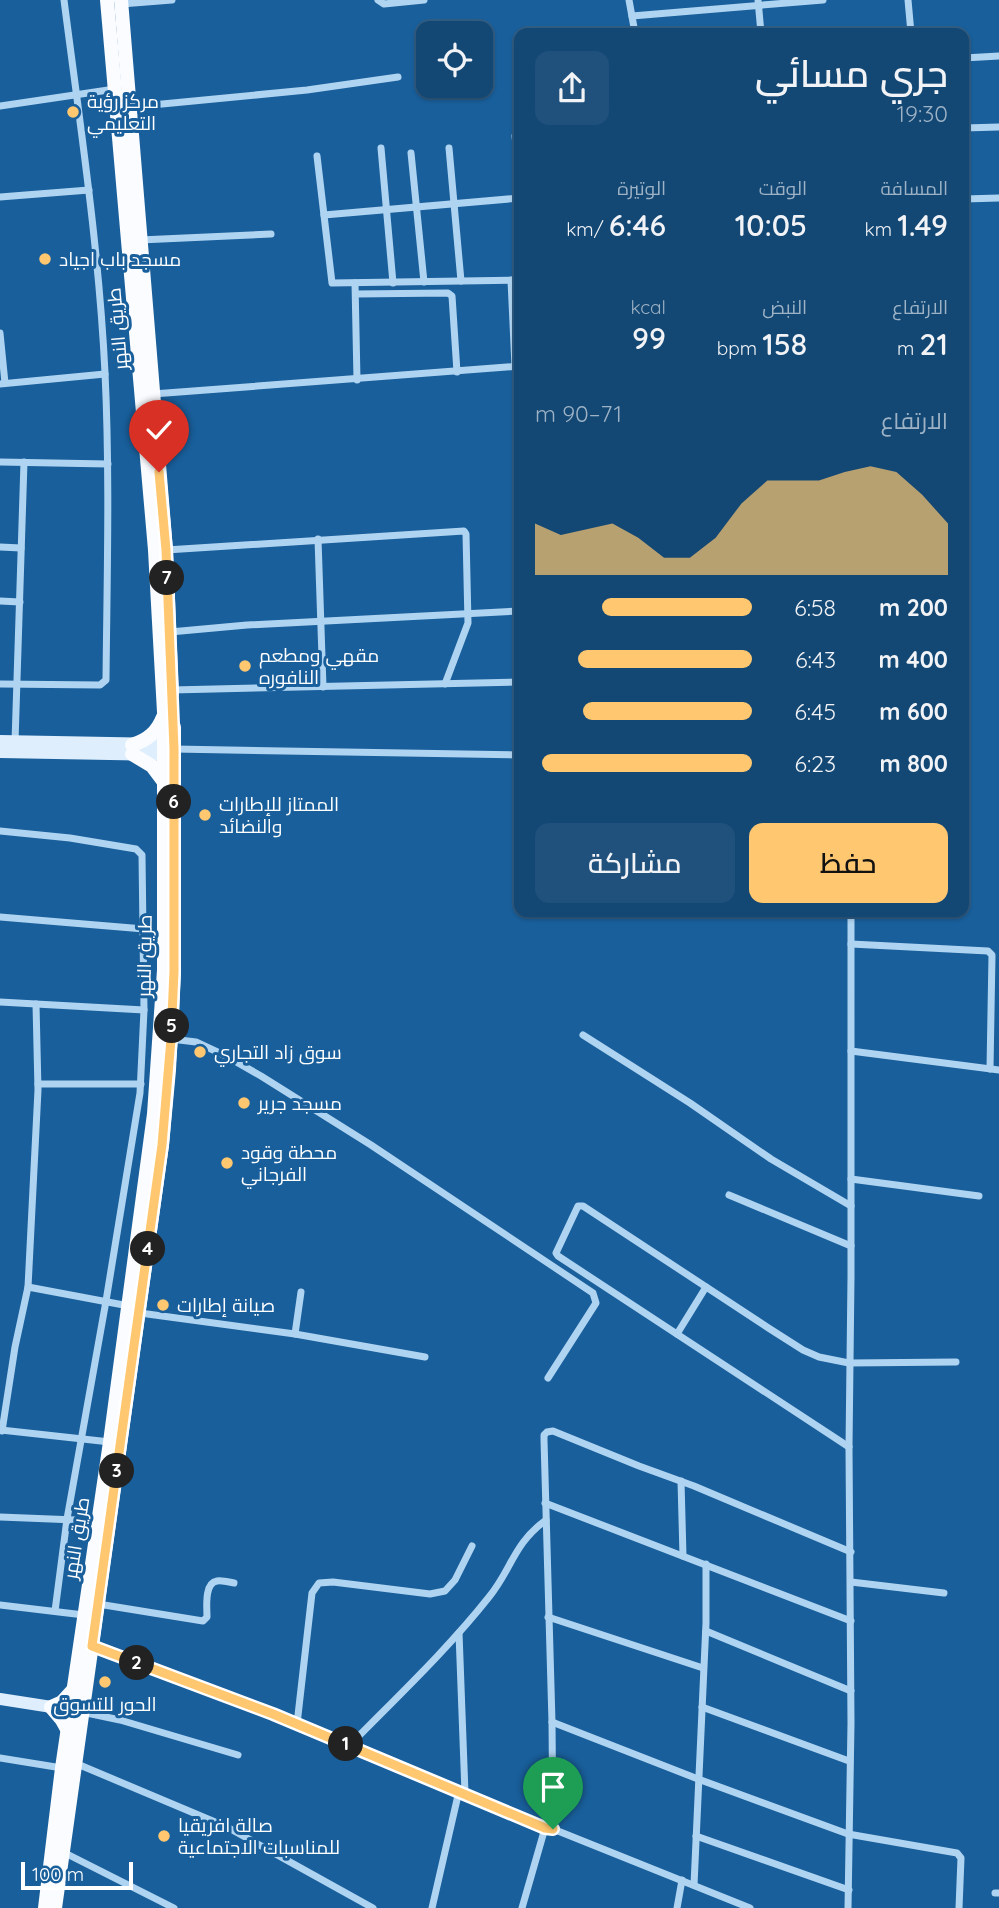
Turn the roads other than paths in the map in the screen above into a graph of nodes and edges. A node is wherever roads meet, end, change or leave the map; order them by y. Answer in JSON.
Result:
{"nodes":[{"id":1,"x":64,"y":0,"type":"edge"},
{"id":2,"x":172,"y":0,"type":"edge"},
{"id":3,"x":378,"y":0,"type":"edge"},
{"id":4,"x":424,"y":0,"type":"edge"},
{"id":5,"x":629,"y":0,"type":"edge"},
{"id":6,"x":823,"y":0,"type":"edge"},
{"id":7,"x":908,"y":0,"type":"edge"},
{"id":8,"x":117,"y":1,"type":"edge"},
{"id":9,"x":758,"y":3,"type":"edge"},
{"id":10,"x":632,"y":16,"type":"junction"},
{"id":11,"x":634,"y":28,"type":"edge"},
{"id":12,"x":760,"y":28,"type":"edge"},
{"id":13,"x":911,"y":28,"type":"edge"},
{"id":14,"x":999,"y":56,"type":"edge"},
{"id":15,"x":969,"y":58,"type":"edge"},
{"id":16,"x":398,"y":77,"type":"dead end"},
{"id":17,"x":116,"y":89,"type":"junction"},
{"id":18,"x":76,"y":95,"type":"junction"},
{"id":19,"x":0,"y":106,"type":"edge"},
{"id":20,"x":131,"y":107,"type":"junction"},
{"id":21,"x":999,"y":127,"type":"edge"},
{"id":22,"x":969,"y":128,"type":"edge"},
{"id":23,"x":381,"y":148,"type":"dead end"},
{"id":24,"x":449,"y":148,"type":"dead end"},
{"id":25,"x":411,"y":153,"type":"dead end"},
{"id":26,"x":317,"y":156,"type":"dead end"},
{"id":27,"x":89,"y":190,"type":"junction"},
{"id":28,"x":0,"y":198,"type":"edge"},
{"id":29,"x":969,"y":198,"type":"edge"},
{"id":30,"x":999,"y":198,"type":"edge"},
{"id":31,"x":514,"y":199,"type":"edge"},
{"id":32,"x":455,"y":204,"type":"junction"},
{"id":33,"x":417,"y":207,"type":"junction"},
{"id":34,"x":387,"y":210,"type":"junction"},
{"id":35,"x":324,"y":215,"type":"junction"},
{"id":36,"x":271,"y":234,"type":"dead end"},
{"id":37,"x":140,"y":240,"type":"junction"},
{"id":38,"x":514,"y":280,"type":"edge"},
{"id":39,"x":461,"y":281,"type":"junction"},
{"id":40,"x":393,"y":282,"type":"junction"},
{"id":41,"x":424,"y":282,"type":"junction"},
{"id":42,"x":355,"y":283,"type":"junction"},
{"id":43,"x":356,"y":294,"type":"junction"},
{"id":44,"x":0,"y":333,"type":"edge"},
{"id":45,"x":514,"y":366,"type":"edge"},
{"id":46,"x":457,"y":372,"type":"junction"},
{"id":47,"x":105,"y":374,"type":"junction"},
{"id":48,"x":357,"y":380,"type":"junction"},
{"id":49,"x":2,"y":384,"type":"edge"},
{"id":50,"x":152,"y":394,"type":"junction"},
{"id":51,"x":0,"y":462,"type":"edge"},
{"id":52,"x":24,"y":462,"type":"junction"},
{"id":53,"x":108,"y":464,"type":"junction"},
{"id":54,"x":318,"y":539,"type":"junction"},
{"id":55,"x":0,"y":547,"type":"edge"},
{"id":56,"x":21,"y":548,"type":"junction"},
{"id":57,"x":166,"y":550,"type":"junction"},
{"id":58,"x":0,"y":601,"type":"edge"},
{"id":59,"x":20,"y":602,"type":"junction"},
{"id":60,"x":514,"y":611,"type":"edge"},
{"id":61,"x":468,"y":613,"type":"junction"},
{"id":62,"x":321,"y":621,"type":"junction"},
{"id":63,"x":170,"y":632,"type":"junction"},
{"id":64,"x":514,"y":682,"type":"edge"},
{"id":65,"x":0,"y":684,"type":"edge"},
{"id":66,"x":445,"y":684,"type":"junction"},
{"id":67,"x":17,"y":685,"type":"junction"},
{"id":68,"x":323,"y":687,"type":"junction"},
{"id":69,"x":172,"y":690,"type":"junction"},
{"id":70,"x":164,"y":712,"type":"junction"},
{"id":71,"x":0,"y":741,"type":"edge"},
{"id":72,"x":15,"y":742,"type":"junction"},
{"id":73,"x":132,"y":749,"type":"junction"},
{"id":74,"x":168,"y":750,"type":"junction"},
{"id":75,"x":0,"y":752,"type":"edge"},
{"id":76,"x":514,"y":755,"type":"edge"},
{"id":77,"x":165,"y":785,"type":"junction"},
{"id":78,"x":0,"y":831,"type":"edge"},
{"id":79,"x":0,"y":916,"type":"edge"},
{"id":80,"x":851,"y":917,"type":"edge"},
{"id":81,"x":144,"y":929,"type":"junction"},
{"id":82,"x":851,"y":944,"type":"junction"},
{"id":83,"x":0,"y":1002,"type":"edge"},
{"id":84,"x":37,"y":1004,"type":"junction"},
{"id":85,"x":144,"y":1010,"type":"junction"},
{"id":86,"x":583,"y":1035,"type":"dead end"},
{"id":87,"x":171,"y":1039,"type":"junction"},
{"id":88,"x":851,"y":1051,"type":"junction"},
{"id":89,"x":990,"y":1069,"type":"junction"},
{"id":90,"x":999,"y":1070,"type":"edge"},
{"id":91,"x":37,"y":1084,"type":"junction"},
{"id":92,"x":141,"y":1084,"type":"junction"},
{"id":93,"x":851,"y":1179,"type":"junction"},
{"id":94,"x":729,"y":1195,"type":"dead end"},
{"id":95,"x":979,"y":1196,"type":"dead end"},
{"id":96,"x":851,"y":1206,"type":"junction"},
{"id":97,"x":851,"y":1246,"type":"junction"},
{"id":98,"x":28,"y":1287,"type":"junction"},
{"id":99,"x":706,"y":1287,"type":"junction"},
{"id":100,"x":301,"y":1292,"type":"dead end"},
{"id":101,"x":106,"y":1301,"type":"junction"},
{"id":102,"x":134,"y":1309,"type":"junction"},
{"id":103,"x":296,"y":1334,"type":"junction"},
{"id":104,"x":677,"y":1334,"type":"junction"},
{"id":105,"x":425,"y":1357,"type":"dead end"},
{"id":106,"x":956,"y":1362,"type":"dead end"},
{"id":107,"x":849,"y":1363,"type":"junction"},
{"id":108,"x":548,"y":1378,"type":"dead end"},
{"id":109,"x":1,"y":1431,"type":"edge"},
{"id":110,"x":81,"y":1438,"type":"junction"},
{"id":111,"x":110,"y":1442,"type":"junction"},
{"id":112,"x":849,"y":1447,"type":"junction"},
{"id":113,"x":681,"y":1482,"type":"junction"},
{"id":114,"x":545,"y":1503,"type":"junction"},
{"id":115,"x":0,"y":1517,"type":"edge"},
{"id":116,"x":67,"y":1519,"type":"junction"},
{"id":117,"x":546,"y":1520,"type":"junction"},
{"id":118,"x":104,"y":1521,"type":"junction"},
{"id":119,"x":472,"y":1546,"type":"dead end"},
{"id":120,"x":851,"y":1552,"type":"junction"},
{"id":121,"x":683,"y":1556,"type":"junction"},
{"id":122,"x":706,"y":1564,"type":"junction"},
{"id":123,"x":851,"y":1582,"type":"junction"},
{"id":124,"x":234,"y":1583,"type":"dead end"},
{"id":125,"x":944,"y":1593,"type":"dead end"},
{"id":126,"x":98,"y":1604,"type":"junction"},
{"id":127,"x":0,"y":1605,"type":"edge"},
{"id":128,"x":55,"y":1611,"type":"junction"},
{"id":129,"x":84,"y":1615,"type":"junction"},
{"id":130,"x":548,"y":1617,"type":"junction"},
{"id":131,"x":851,"y":1621,"type":"junction"},
{"id":132,"x":706,"y":1631,"type":"junction"},
{"id":133,"x":459,"y":1633,"type":"junction"},
{"id":134,"x":92,"y":1646,"type":"junction"},
{"id":135,"x":704,"y":1668,"type":"junction"},
{"id":136,"x":73,"y":1690,"type":"junction"},
{"id":137,"x":851,"y":1691,"type":"junction"},
{"id":138,"x":0,"y":1699,"type":"edge"},
{"id":139,"x":51,"y":1707,"type":"junction"},
{"id":140,"x":702,"y":1707,"type":"junction"},
{"id":141,"x":76,"y":1711,"type":"junction"},
{"id":142,"x":552,"y":1722,"type":"junction"},
{"id":143,"x":297,"y":1724,"type":"junction"},
{"id":144,"x":67,"y":1729,"type":"junction"},
{"id":145,"x":349,"y":1746,"type":"junction"},
{"id":146,"x":238,"y":1755,"type":"dead end"},
{"id":147,"x":0,"y":1758,"type":"edge"},
{"id":148,"x":849,"y":1761,"type":"junction"},
{"id":149,"x":68,"y":1765,"type":"junction"},
{"id":150,"x":698,"y":1779,"type":"junction"},
{"id":151,"x":462,"y":1792,"type":"junction"},
{"id":152,"x":549,"y":1828,"type":"junction"},
{"id":153,"x":848,"y":1833,"type":"junction"},
{"id":154,"x":696,"y":1836,"type":"junction"},
{"id":155,"x":63,"y":1852,"type":"junction"},
{"id":156,"x":682,"y":1880,"type":"junction"},
{"id":157,"x":694,"y":1885,"type":"junction"},
{"id":158,"x":849,"y":1890,"type":"junction"},
{"id":159,"x":357,"y":1904,"type":"edge"},
{"id":160,"x":44,"y":1908,"type":"edge"},
{"id":161,"x":55,"y":1908,"type":"edge"},
{"id":162,"x":174,"y":1908,"type":"edge"},
{"id":163,"x":373,"y":1908,"type":"edge"},
{"id":164,"x":432,"y":1908,"type":"edge"},
{"id":165,"x":522,"y":1908,"type":"edge"},
{"id":166,"x":677,"y":1908,"type":"edge"},
{"id":167,"x":750,"y":1908,"type":"edge"},
{"id":168,"x":848,"y":1908,"type":"edge"},
{"id":169,"x":959,"y":1908,"type":"edge"}],
"edges":[{"from":1,"to":18,"type":"street"},
{"from":2,"to":8,"type":"street"},
{"from":3,"to":4,"type":"street"},
{"from":5,"to":10,"type":"street"},
{"from":6,"to":9,"type":"street"},
{"from":7,"to":13,"type":"street"},
{"from":8,"to":17,"type":"main road","name":"طريق النهر"},
{"from":8,"to":20,"type":"main road","name":"طريق النهر"},
{"from":9,"to":10,"type":"street"},
{"from":9,"to":12,"type":"street"},
{"from":10,"to":11,"type":"street"},
{"from":14,"to":15,"type":"street"},
{"from":16,"to":20,"type":"street"},
{"from":17,"to":18,"type":"street"},
{"from":17,"to":70,"type":"main road","name":"طريق النهر"},
{"from":18,"to":19,"type":"street"},
{"from":18,"to":27,"type":"street"},
{"from":20,"to":37,"type":"main road","name":"طريق النهر"},
{"from":21,"to":22,"type":"street"},
{"from":23,"to":34,"type":"street"},
{"from":24,"to":32,"type":"street"},
{"from":25,"to":33,"type":"street"},
{"from":26,"to":35,"type":"street"},
{"from":27,"to":28,"type":"street"},
{"from":27,"to":47,"type":"street"},
{"from":29,"to":30,"type":"street"},
{"from":31,"to":32,"type":"street"},
{"from":32,"to":33,"type":"street"},
{"from":32,"to":39,"type":"street"},
{"from":33,"to":34,"type":"street"},
{"from":33,"to":41,"type":"street"},
{"from":34,"to":35,"type":"street"},
{"from":34,"to":40,"type":"street"},
{"from":35,"to":42,"type":"street"},
{"from":36,"to":37,"type":"street"},
{"from":37,"to":50,"type":"main road","name":"طريق النهر"},
{"from":38,"to":39,"type":"street"},
{"from":39,"to":41,"type":"street"},
{"from":40,"to":41,"type":"street"},
{"from":40,"to":42,"type":"street"},
{"from":42,"to":43,"type":"street"},
{"from":43,"to":46,"type":"street"},
{"from":43,"to":48,"type":"street"},
{"from":44,"to":49,"type":"street"},
{"from":45,"to":46,"type":"street"},
{"from":46,"to":48,"type":"street"},
{"from":47,"to":49,"type":"street"},
{"from":47,"to":53,"type":"street"},
{"from":48,"to":50,"type":"street"},
{"from":50,"to":57,"type":"main road","name":"طريق النهر"},
{"from":51,"to":52,"type":"street"},
{"from":52,"to":53,"type":"street"},
{"from":52,"to":56,"type":"street"},
{"from":53,"to":67,"type":"street"},
{"from":54,"to":57,"type":"street"},
{"from":54,"to":61,"type":"street"},
{"from":54,"to":62,"type":"street"},
{"from":55,"to":56,"type":"street"},
{"from":56,"to":59,"type":"street"},
{"from":57,"to":63,"type":"main road","name":"طريق النهر"},
{"from":58,"to":59,"type":"street"},
{"from":59,"to":67,"type":"street"},
{"from":60,"to":61,"type":"street"},
{"from":61,"to":62,"type":"street"},
{"from":61,"to":66,"type":"street"},
{"from":62,"to":63,"type":"street"},
{"from":62,"to":68,"type":"street"},
{"from":63,"to":69,"type":"main road","name":"طريق النهر"},
{"from":64,"to":66,"type":"street"},
{"from":65,"to":67,"type":"street"},
{"from":66,"to":68,"type":"street"},
{"from":67,"to":72,"type":"street"},
{"from":68,"to":69,"type":"street"},
{"from":69,"to":74,"type":"main road","name":"طريق النهر"},
{"from":70,"to":73,"type":"main road"},
{"from":70,"to":74,"type":"main road","name":"طريق النهر"},
{"from":71,"to":72,"type":"main road"},
{"from":72,"to":73,"type":"main road"},
{"from":73,"to":74,"type":"main road"},
{"from":73,"to":75,"type":"main road"},
{"from":73,"to":77,"type":"main road"},
{"from":74,"to":76,"type":"street"},
{"from":74,"to":77,"type":"main road","name":"طريق النهر"},
{"from":74,"to":87,"type":"main road","name":"طريق النهر"},
{"from":77,"to":102,"type":"main road","name":"طريق النهر"},
{"from":78,"to":81,"type":"street"},
{"from":79,"to":81,"type":"street"},
{"from":80,"to":82,"type":"street"},
{"from":81,"to":85,"type":"street"},
{"from":82,"to":88,"type":"street"},
{"from":82,"to":89,"type":"street"},
{"from":83,"to":84,"type":"street"},
{"from":84,"to":85,"type":"street"},
{"from":84,"to":91,"type":"street"},
{"from":85,"to":92,"type":"street"},
{"from":86,"to":96,"type":"street"},
{"from":87,"to":102,"type":"main road","name":"طريق النهر"},
{"from":87,"to":108,"type":"street"},
{"from":88,"to":89,"type":"street"},
{"from":88,"to":93,"type":"street"},
{"from":89,"to":90,"type":"street"},
{"from":91,"to":92,"type":"street"},
{"from":91,"to":98,"type":"street"},
{"from":92,"to":101,"type":"street"},
{"from":93,"to":95,"type":"street"},
{"from":93,"to":96,"type":"street"},
{"from":94,"to":97,"type":"street"},
{"from":96,"to":97,"type":"street"},
{"from":97,"to":107,"type":"street"},
{"from":98,"to":101,"type":"street"},
{"from":98,"to":109,"type":"street"},
{"from":99,"to":104,"type":"street"},
{"from":99,"to":104,"type":"street"},
{"from":99,"to":107,"type":"street"},
{"from":100,"to":103,"type":"street"},
{"from":101,"to":102,"type":"street"},
{"from":101,"to":110,"type":"street"},
{"from":102,"to":103,"type":"street"},
{"from":102,"to":111,"type":"main road","name":"طريق النهر"},
{"from":102,"to":118,"type":"main road","name":"طريق النهر"},
{"from":103,"to":105,"type":"street"},
{"from":104,"to":112,"type":"street"},
{"from":106,"to":107,"type":"street"},
{"from":107,"to":112,"type":"street"},
{"from":109,"to":110,"type":"street"},
{"from":110,"to":111,"type":"street"},
{"from":110,"to":116,"type":"street"},
{"from":111,"to":118,"type":"main road","name":"طريق النهر"},
{"from":112,"to":120,"type":"street"},
{"from":113,"to":114,"type":"street"},
{"from":113,"to":120,"type":"street"},
{"from":113,"to":121,"type":"street"},
{"from":114,"to":117,"type":"street"},
{"from":114,"to":121,"type":"street"},
{"from":115,"to":116,"type":"street"},
{"from":116,"to":118,"type":"street"},
{"from":116,"to":128,"type":"street"},
{"from":117,"to":130,"type":"street"},
{"from":117,"to":133,"type":"street"},
{"from":118,"to":126,"type":"main road","name":"طريق النهر"},
{"from":118,"to":129,"type":"main road","name":"طريق النهر"},
{"from":119,"to":143,"type":"street"},
{"from":120,"to":123,"type":"street"},
{"from":121,"to":122,"type":"street"},
{"from":122,"to":131,"type":"street"},
{"from":122,"to":132,"type":"street"},
{"from":123,"to":125,"type":"street"},
{"from":123,"to":131,"type":"street"},
{"from":124,"to":126,"type":"street"},
{"from":126,"to":134,"type":"main road","name":"طريق النهر"},
{"from":127,"to":128,"type":"street"},
{"from":128,"to":129,"type":"street"},
{"from":129,"to":136,"type":"main road","name":"طريق النهر"},
{"from":130,"to":135,"type":"street"},
{"from":130,"to":142,"type":"street"},
{"from":131,"to":137,"type":"street"},
{"from":132,"to":135,"type":"street"},
{"from":132,"to":137,"type":"street"},
{"from":133,"to":145,"type":"street"},
{"from":133,"to":151,"type":"street"},
{"from":134,"to":141,"type":"main road","name":"طريق النهر"},
{"from":134,"to":143,"type":"street"},
{"from":135,"to":140,"type":"street"},
{"from":136,"to":139,"type":"main road"},
{"from":136,"to":141,"type":"main road","name":"طريق النهر"},
{"from":137,"to":148,"type":"street"},
{"from":138,"to":139,"type":"main road"},
{"from":139,"to":141,"type":"main road"},
{"from":139,"to":144,"type":"main road"},
{"from":140,"to":148,"type":"street"},
{"from":140,"to":150,"type":"street"},
{"from":141,"to":144,"type":"main road","name":"طريق النهر"},
{"from":141,"to":146,"type":"street"},
{"from":141,"to":149,"type":"main road","name":"طريق النهر"},
{"from":142,"to":150,"type":"street"},
{"from":142,"to":152,"type":"street"},
{"from":143,"to":145,"type":"street"},
{"from":144,"to":149,"type":"main road","name":"طريق النهر"},
{"from":145,"to":151,"type":"street"},
{"from":147,"to":149,"type":"street"},
{"from":148,"to":153,"type":"street"},
{"from":149,"to":155,"type":"main road","name":"طريق النهر"},
{"from":149,"to":159,"type":"street"},
{"from":149,"to":160,"type":"main road","name":"طريق النهر"},
{"from":150,"to":153,"type":"street"},
{"from":150,"to":154,"type":"street"},
{"from":151,"to":152,"type":"street"},
{"from":151,"to":164,"type":"street"},
{"from":152,"to":156,"type":"street"},
{"from":152,"to":165,"type":"street"},
{"from":153,"to":158,"type":"street"},
{"from":153,"to":169,"type":"street"},
{"from":154,"to":157,"type":"street"},
{"from":154,"to":158,"type":"street"},
{"from":155,"to":161,"type":"main road","name":"طريق النهر"},
{"from":155,"to":162,"type":"street"},
{"from":156,"to":157,"type":"street"},
{"from":156,"to":166,"type":"street"},
{"from":157,"to":167,"type":"street"},
{"from":158,"to":168,"type":"street"},
{"from":159,"to":163,"type":"street"}]}
